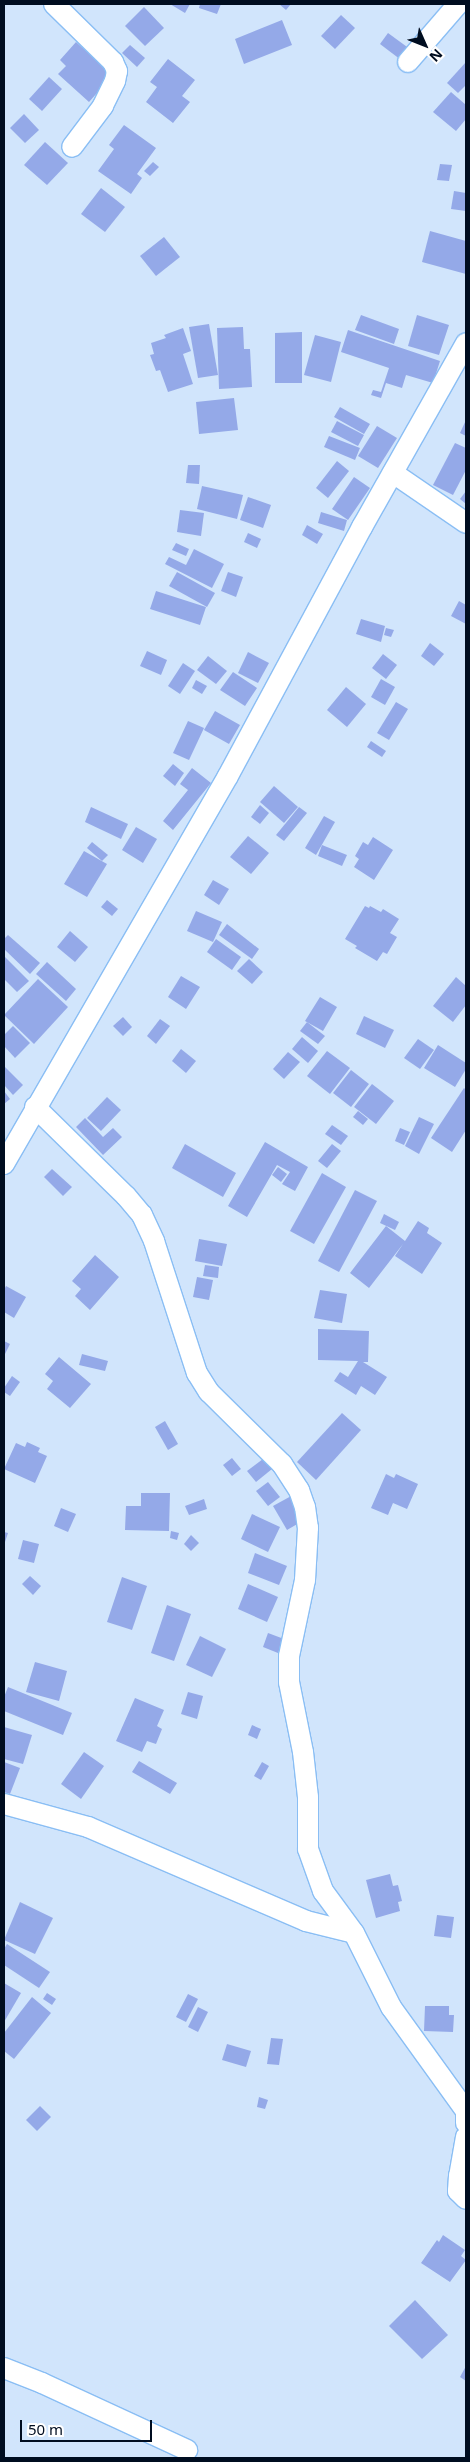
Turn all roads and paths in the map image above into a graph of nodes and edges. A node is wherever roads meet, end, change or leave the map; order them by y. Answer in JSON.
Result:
{"nodes":[{"id":1,"x":54,"y":4,"type":"edge"},
{"id":2,"x":458,"y":4,"type":"edge"},
{"id":3,"x":408,"y":62,"type":"dead end"},
{"id":4,"x":72,"y":147,"type":"dead end"},
{"id":5,"x":466,"y":344,"type":"edge"},
{"id":6,"x":393,"y":473,"type":"junction"},
{"id":7,"x":466,"y":523,"type":"edge"},
{"id":8,"x":35,"y":1107,"type":"junction"},
{"id":9,"x":4,"y":1164,"type":"edge"},
{"id":10,"x":4,"y":1804,"type":"edge"},
{"id":11,"x":354,"y":1933,"type":"junction"},
{"id":12,"x":466,"y":2124,"type":"edge"},
{"id":13,"x":466,"y":2137,"type":"edge"},
{"id":14,"x":466,"y":2199,"type":"edge"},
{"id":15,"x":4,"y":2368,"type":"edge"},
{"id":16,"x":187,"y":2450,"type":"dead end"}],
"edges":[{"from":1,"to":4,"type":"street"},
{"from":2,"to":3,"type":"street"},
{"from":5,"to":6,"type":"street"},
{"from":6,"to":7,"type":"street"},
{"from":6,"to":8,"type":"street"},
{"from":8,"to":9,"type":"street"},
{"from":8,"to":11,"type":"street"},
{"from":10,"to":11,"type":"street"},
{"from":11,"to":12,"type":"street"},
{"from":13,"to":14,"type":"street"},
{"from":15,"to":16,"type":"street"}]}
